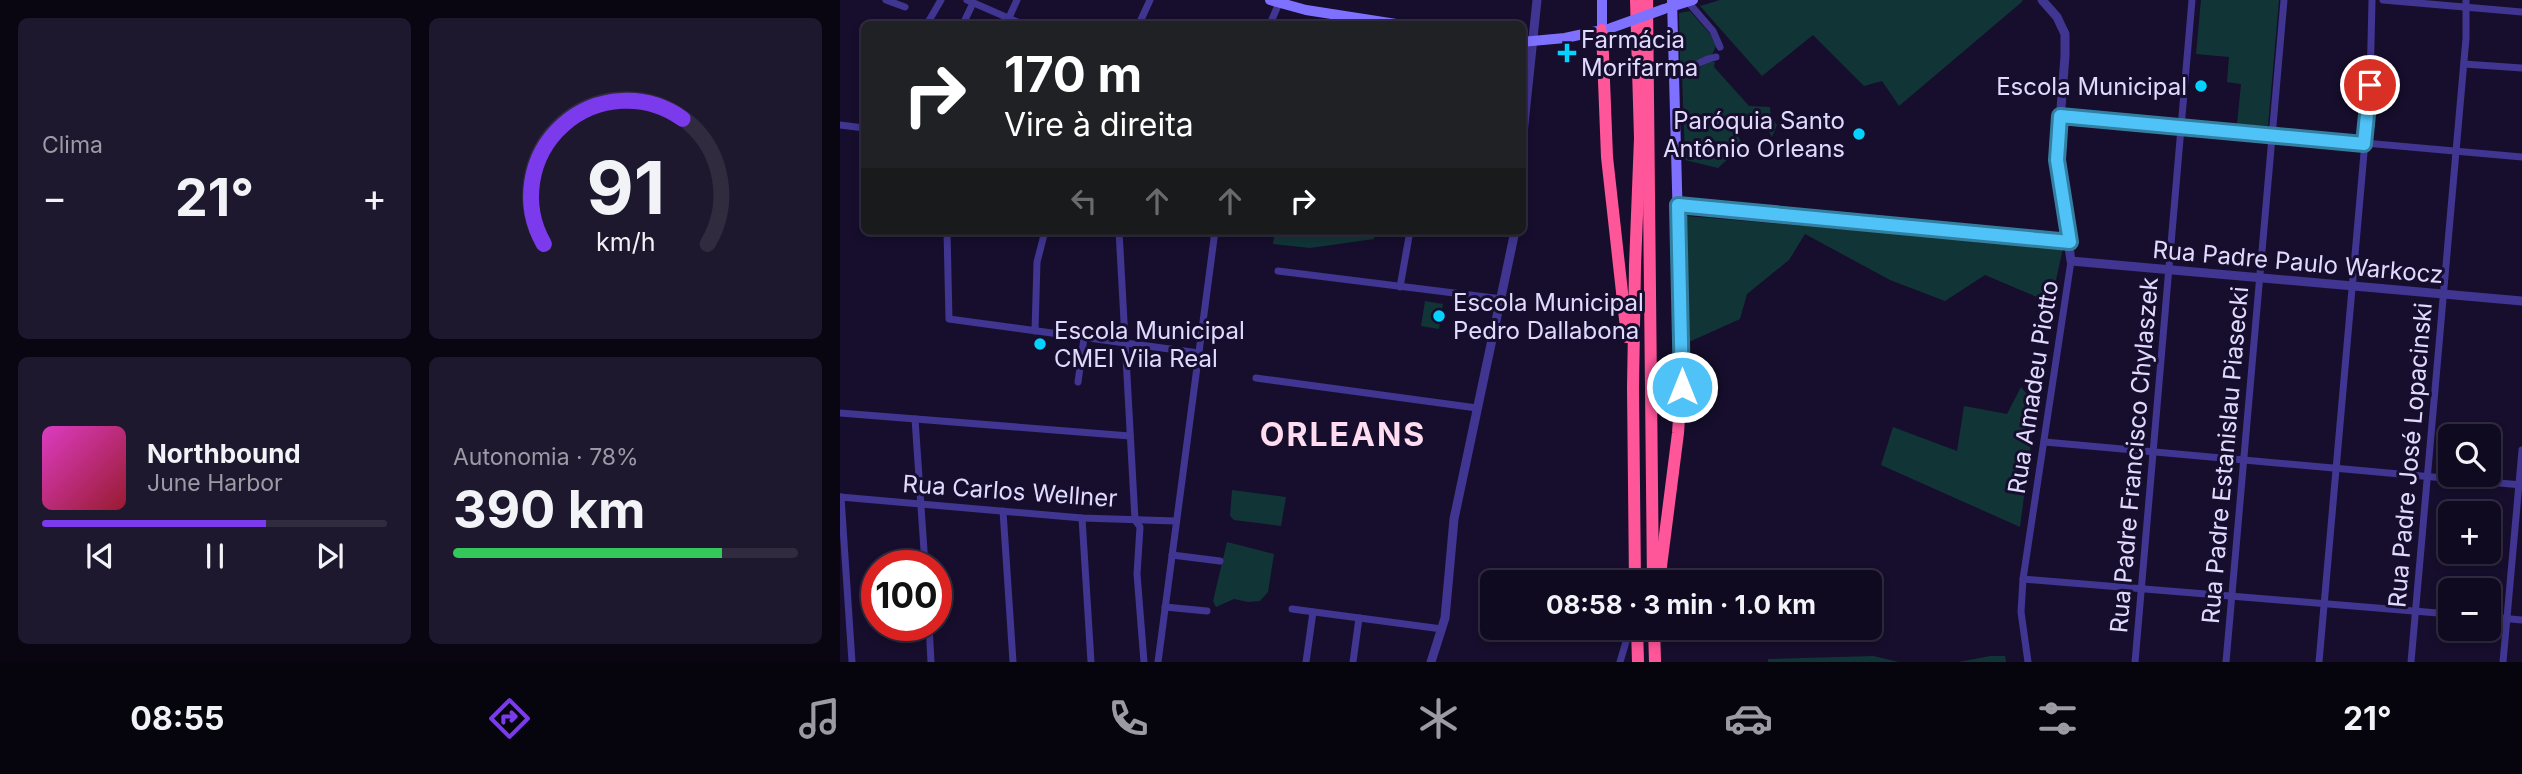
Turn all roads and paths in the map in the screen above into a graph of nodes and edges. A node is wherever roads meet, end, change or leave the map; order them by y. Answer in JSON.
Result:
{"nodes":[{"id":1,"x":886,"y":0,"type":"edge"},
{"id":2,"x":941,"y":0,"type":"edge"},
{"id":3,"x":1017,"y":0,"type":"edge"},
{"id":4,"x":1150,"y":0,"type":"edge"},
{"id":5,"x":1537,"y":0,"type":"edge"},
{"id":6,"x":1602,"y":0,"type":"edge"},
{"id":7,"x":1636,"y":0,"type":"edge"},
{"id":8,"x":1647,"y":0,"type":"edge"},
{"id":9,"x":2042,"y":0,"type":"edge"},
{"id":10,"x":2192,"y":0,"type":"edge"},
{"id":11,"x":2284,"y":0,"type":"edge"},
{"id":12,"x":2372,"y":0,"type":"edge"},
{"id":13,"x":2383,"y":0,"type":"edge"},
{"id":14,"x":970,"y":1,"type":"edge"},
{"id":15,"x":1690,"y":1,"type":"edge"},
{"id":16,"x":1275,"y":2,"type":"edge"},
{"id":17,"x":907,"y":4,"type":"edge"},
{"id":18,"x":2466,"y":4,"type":"edge"},
{"id":19,"x":1670,"y":5,"type":"edge"},
{"id":20,"x":2522,"y":12,"type":"edge"},
{"id":21,"x":929,"y":21,"type":"edge"},
{"id":22,"x":964,"y":21,"type":"edge"},
{"id":23,"x":1005,"y":21,"type":"edge"},
{"id":24,"x":1007,"y":21,"type":"edge"},
{"id":25,"x":1140,"y":21,"type":"edge"},
{"id":26,"x":1271,"y":21,"type":"edge"},
{"id":27,"x":1377,"y":21,"type":"edge"},
{"id":28,"x":1606,"y":29,"type":"junction"},
{"id":29,"x":1527,"y":42,"type":"edge"},
{"id":30,"x":1720,"y":47,"type":"dead end"},
{"id":31,"x":1716,"y":57,"type":"dead end"},
{"id":32,"x":1526,"y":62,"type":"edge"},
{"id":33,"x":2464,"y":64,"type":"junction"},
{"id":34,"x":1674,"y":68,"type":"junction"},
{"id":35,"x":2522,"y":68,"type":"edge"},
{"id":36,"x":2060,"y":116,"type":"junction"},
{"id":37,"x":840,"y":125,"type":"edge"},
{"id":38,"x":2181,"y":127,"type":"junction"},
{"id":39,"x":861,"y":128,"type":"edge"},
{"id":40,"x":2272,"y":135,"type":"junction"},
{"id":41,"x":2364,"y":144,"type":"junction"},
{"id":42,"x":2456,"y":152,"type":"junction"},
{"id":43,"x":2522,"y":158,"type":"edge"},
{"id":44,"x":1678,"y":205,"type":"junction"},
{"id":45,"x":947,"y":235,"type":"edge"},
{"id":46,"x":1044,"y":235,"type":"edge"},
{"id":47,"x":1119,"y":235,"type":"edge"},
{"id":48,"x":1215,"y":235,"type":"edge"},
{"id":49,"x":1409,"y":235,"type":"edge"},
{"id":50,"x":1514,"y":235,"type":"edge"},
{"id":51,"x":2070,"y":242,"type":"junction"},
{"id":52,"x":2071,"y":261,"type":"junction"},
{"id":53,"x":2169,"y":270,"type":"junction"},
{"id":54,"x":1278,"y":271,"type":"dead end"},
{"id":55,"x":2259,"y":278,"type":"junction"},
{"id":56,"x":1400,"y":286,"type":"junction"},
{"id":57,"x":2352,"y":286,"type":"junction"},
{"id":58,"x":2443,"y":294,"type":"junction"},
{"id":59,"x":1502,"y":299,"type":"junction"},
{"id":60,"x":2522,"y":301,"type":"edge"},
{"id":61,"x":1035,"y":331,"type":"junction"},
{"id":62,"x":1084,"y":338,"type":"junction"},
{"id":63,"x":1125,"y":343,"type":"junction"},
{"id":64,"x":1199,"y":353,"type":"junction"},
{"id":65,"x":1682,"y":375,"type":"joint"},
{"id":66,"x":1256,"y":378,"type":"dead end"},
{"id":67,"x":1078,"y":382,"type":"dead end"},
{"id":68,"x":1633,"y":388,"type":"junction"},
{"id":69,"x":1477,"y":408,"type":"junction"},
{"id":70,"x":840,"y":413,"type":"edge"},
{"id":71,"x":915,"y":419,"type":"junction"},
{"id":72,"x":1130,"y":436,"type":"junction"},
{"id":73,"x":2045,"y":442,"type":"junction"},
{"id":74,"x":2522,"y":450,"type":"edge"},
{"id":75,"x":2153,"y":452,"type":"junction"},
{"id":76,"x":2243,"y":460,"type":"junction"},
{"id":77,"x":2336,"y":469,"type":"junction"},
{"id":78,"x":2427,"y":477,"type":"junction"},
{"id":79,"x":2520,"y":485,"type":"edge"},
{"id":80,"x":840,"y":497,"type":"edge"},
{"id":81,"x":921,"y":504,"type":"junction"},
{"id":82,"x":1003,"y":511,"type":"junction"},
{"id":83,"x":1082,"y":518,"type":"junction"},
{"id":84,"x":1135,"y":520,"type":"junction"},
{"id":85,"x":1176,"y":522,"type":"junction"},
{"id":86,"x":924,"y":550,"type":"edge"},
{"id":87,"x":1172,"y":555,"type":"junction"},
{"id":88,"x":1220,"y":561,"type":"dead end"},
{"id":89,"x":1636,"y":570,"type":"edge"},
{"id":90,"x":1653,"y":570,"type":"edge"},
{"id":91,"x":1661,"y":570,"type":"edge"},
{"id":92,"x":2023,"y":579,"type":"junction"},
{"id":93,"x":2141,"y":589,"type":"junction"},
{"id":94,"x":2232,"y":596,"type":"junction"},
{"id":95,"x":2324,"y":604,"type":"junction"},
{"id":96,"x":1165,"y":607,"type":"junction"},
{"id":97,"x":1292,"y":609,"type":"dead end"},
{"id":98,"x":1206,"y":611,"type":"dead end"},
{"id":99,"x":2416,"y":611,"type":"junction"},
{"id":100,"x":1313,"y":612,"type":"junction"},
{"id":101,"x":2438,"y":613,"type":"edge"},
{"id":102,"x":1359,"y":618,"type":"junction"},
{"id":103,"x":2501,"y":618,"type":"edge"},
{"id":104,"x":2507,"y":619,"type":"junction"},
{"id":105,"x":2522,"y":620,"type":"edge"},
{"id":106,"x":1442,"y":629,"type":"junction"},
{"id":107,"x":1626,"y":640,"type":"edge"},
{"id":108,"x":1637,"y":640,"type":"edge"},
{"id":109,"x":1654,"y":640,"type":"edge"},
{"id":110,"x":930,"y":641,"type":"edge"},
{"id":111,"x":852,"y":662,"type":"edge"},
{"id":112,"x":931,"y":662,"type":"edge"},
{"id":113,"x":1013,"y":662,"type":"edge"},
{"id":114,"x":1091,"y":662,"type":"edge"},
{"id":115,"x":1144,"y":662,"type":"edge"},
{"id":116,"x":1158,"y":662,"type":"edge"},
{"id":117,"x":1306,"y":662,"type":"edge"},
{"id":118,"x":1353,"y":662,"type":"edge"},
{"id":119,"x":1431,"y":662,"type":"edge"},
{"id":120,"x":1620,"y":662,"type":"edge"},
{"id":121,"x":1638,"y":662,"type":"edge"},
{"id":122,"x":1655,"y":662,"type":"edge"},
{"id":123,"x":2028,"y":662,"type":"edge"},
{"id":124,"x":2135,"y":662,"type":"edge"},
{"id":125,"x":2226,"y":662,"type":"edge"},
{"id":126,"x":2319,"y":662,"type":"edge"},
{"id":127,"x":2411,"y":662,"type":"edge"},
{"id":128,"x":2503,"y":662,"type":"edge"}],
"edges":[{"from":1,"to":17,"type":"street"},
{"from":2,"to":21,"type":"street"},
{"from":3,"to":24,"type":"street"},
{"from":4,"to":25,"type":"street"},
{"from":5,"to":29,"type":"street"},
{"from":6,"to":28,"type":"main road"},
{"from":7,"to":68,"type":"highway"},
{"from":8,"to":90,"type":"highway"},
{"from":9,"to":36,"type":"street","name":"Rua Amadeu Piotto"},
{"from":10,"to":38,"type":"street","name":"Rua Padre Francisco Chylaszek"},
{"from":11,"to":40,"type":"street","name":"Rua Padre Estanislau Piasecki"},
{"from":12,"to":41,"type":"street"},
{"from":13,"to":18,"type":"street"},
{"from":14,"to":22,"type":"street"},
{"from":14,"to":23,"type":"street"},
{"from":15,"to":19,"type":"main road"},
{"from":15,"to":30,"type":"street"},
{"from":16,"to":26,"type":"street"},
{"from":16,"to":27,"type":"main road"},
{"from":18,"to":20,"type":"street"},
{"from":18,"to":33,"type":"street","name":"Rua Padre José Lopacinski"},
{"from":19,"to":28,"type":"main road","bridge":true},
{"from":19,"to":34,"type":"main road"},
{"from":28,"to":29,"type":"main road"},
{"from":28,"to":68,"type":"highway"},
{"from":29,"to":32,"type":"street"},
{"from":31,"to":34,"type":"street"},
{"from":33,"to":35,"type":"street"},
{"from":33,"to":42,"type":"street","name":"Rua Padre José Lopacinski"},
{"from":34,"to":44,"type":"main road"},
{"from":36,"to":38,"type":"street"},
{"from":36,"to":51,"type":"street","name":"Rua Amadeu Piotto"},
{"from":37,"to":39,"type":"street"},
{"from":38,"to":40,"type":"street"},
{"from":38,"to":53,"type":"street","name":"Rua Padre Francisco Chylaszek"},
{"from":40,"to":41,"type":"street"},
{"from":40,"to":55,"type":"street","name":"Rua Padre Estanislau Piasecki"},
{"from":41,"to":42,"type":"street"},
{"from":41,"to":57,"type":"street"},
{"from":42,"to":43,"type":"street"},
{"from":42,"to":58,"type":"street","name":"Rua Padre José Lopacinski"},
{"from":44,"to":51,"type":"street"},
{"from":44,"to":65,"type":"main road"},
{"from":45,"to":61,"type":"street"},
{"from":46,"to":61,"type":"street"},
{"from":47,"to":63,"type":"street"},
{"from":48,"to":64,"type":"street"},
{"from":49,"to":56,"type":"street"},
{"from":50,"to":59,"type":"street"},
{"from":51,"to":52,"type":"street","name":"Rua Amadeu Piotto"},
{"from":52,"to":53,"type":"street","name":"Rua Padre Paulo Warkocz"},
{"from":52,"to":73,"type":"street","name":"Rua Amadeu Piotto"},
{"from":53,"to":55,"type":"street","name":"Rua Padre Paulo Warkocz"},
{"from":53,"to":75,"type":"street","name":"Rua Padre Francisco Chylaszek"},
{"from":54,"to":56,"type":"street"},
{"from":55,"to":57,"type":"street","name":"Rua Padre Paulo Warkocz"},
{"from":55,"to":76,"type":"street","name":"Rua Padre Estanislau Piasecki"},
{"from":56,"to":59,"type":"street"},
{"from":57,"to":58,"type":"street","name":"Rua Padre Paulo Warkocz"},
{"from":57,"to":77,"type":"street"},
{"from":58,"to":60,"type":"street","name":"Rua Padre Paulo Warkocz"},
{"from":58,"to":78,"type":"street","name":"Rua Padre José Lopacinski"},
{"from":59,"to":69,"type":"street"},
{"from":61,"to":62,"type":"street"},
{"from":62,"to":63,"type":"street"},
{"from":62,"to":67,"type":"street"},
{"from":63,"to":64,"type":"street"},
{"from":63,"to":72,"type":"street"},
{"from":64,"to":85,"type":"street"},
{"from":65,"to":91,"type":"highway"},
{"from":66,"to":69,"type":"street"},
{"from":68,"to":89,"type":"highway"},
{"from":69,"to":106,"type":"street"},
{"from":70,"to":71,"type":"street"},
{"from":71,"to":72,"type":"street"},
{"from":71,"to":81,"type":"street"},
{"from":72,"to":84,"type":"street"},
{"from":73,"to":75,"type":"street"},
{"from":73,"to":92,"type":"street","name":"Rua Amadeu Piotto"},
{"from":74,"to":79,"type":"street"},
{"from":75,"to":76,"type":"street"},
{"from":75,"to":93,"type":"street","name":"Rua Padre Francisco Chylaszek"},
{"from":76,"to":77,"type":"street"},
{"from":76,"to":94,"type":"street","name":"Rua Padre Estanislau Piasecki"},
{"from":77,"to":78,"type":"street"},
{"from":77,"to":95,"type":"street"},
{"from":78,"to":79,"type":"street"},
{"from":78,"to":99,"type":"street","name":"Rua Padre José Lopacinski"},
{"from":79,"to":104,"type":"street"},
{"from":80,"to":81,"type":"street","name":"Rua Carlos Wellner"},
{"from":80,"to":111,"type":"street"},
{"from":81,"to":82,"type":"street","name":"Rua Carlos Wellner"},
{"from":81,"to":86,"type":"street"},
{"from":82,"to":83,"type":"street","name":"Rua Carlos Wellner"},
{"from":82,"to":113,"type":"street"},
{"from":83,"to":84,"type":"street","name":"Rua Carlos Wellner"},
{"from":83,"to":114,"type":"street"},
{"from":84,"to":85,"type":"street","name":"Rua Carlos Wellner"},
{"from":84,"to":115,"type":"street"},
{"from":85,"to":87,"type":"street"},
{"from":87,"to":88,"type":"street"},
{"from":87,"to":96,"type":"street"},
{"from":92,"to":93,"type":"street"},
{"from":92,"to":123,"type":"street","name":"Rua Amadeu Piotto"},
{"from":93,"to":94,"type":"street"},
{"from":93,"to":124,"type":"street","name":"Rua Padre Francisco Chylaszek"},
{"from":94,"to":95,"type":"street"},
{"from":94,"to":125,"type":"street","name":"Rua Padre Estanislau Piasecki"},
{"from":95,"to":99,"type":"street"},
{"from":95,"to":126,"type":"street"},
{"from":96,"to":98,"type":"street"},
{"from":96,"to":116,"type":"street"},
{"from":97,"to":100,"type":"street"},
{"from":99,"to":101,"type":"street"},
{"from":99,"to":127,"type":"street","name":"Rua Padre José Lopacinski"},
{"from":100,"to":102,"type":"street"},
{"from":100,"to":117,"type":"street"},
{"from":102,"to":106,"type":"street"},
{"from":102,"to":118,"type":"street"},
{"from":103,"to":104,"type":"street"},
{"from":104,"to":105,"type":"street"},
{"from":104,"to":128,"type":"street"},
{"from":106,"to":119,"type":"street"},
{"from":107,"to":120,"type":"street"},
{"from":108,"to":121,"type":"highway"},
{"from":109,"to":122,"type":"highway"},
{"from":110,"to":112,"type":"street"}]}
